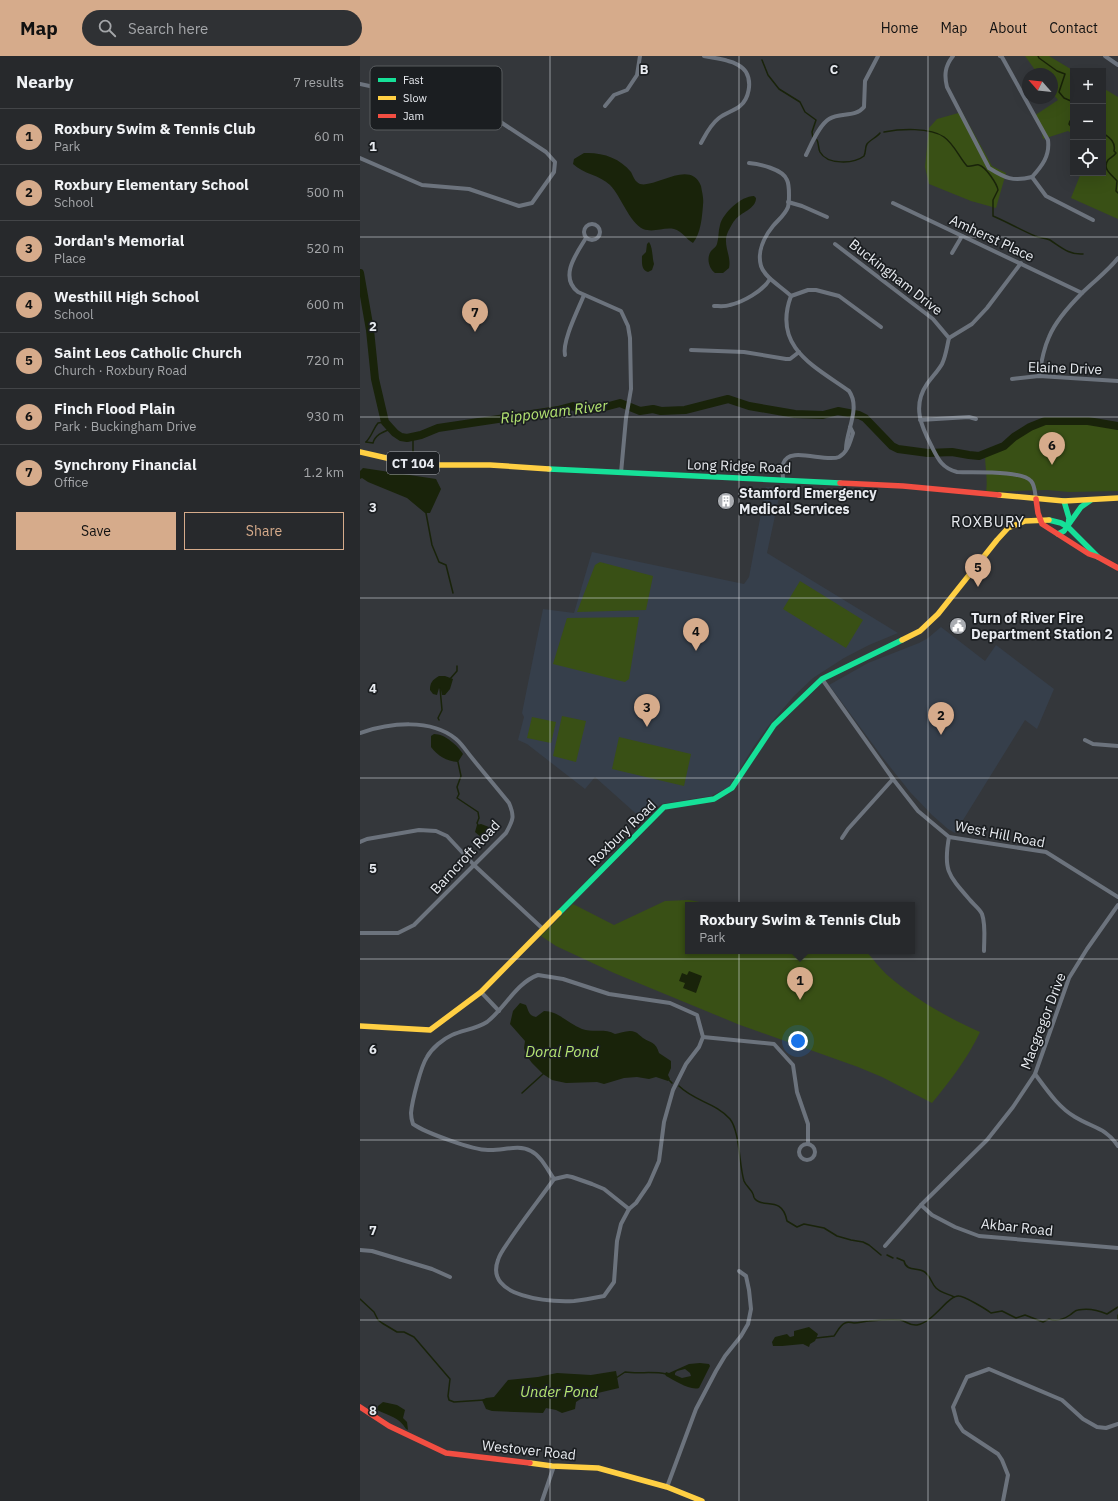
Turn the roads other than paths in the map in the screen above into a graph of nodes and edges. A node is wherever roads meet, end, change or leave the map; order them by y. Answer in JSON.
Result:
{"nodes":[{"id":1,"x":640,"y":56,"type":"edge"},
{"id":2,"x":704,"y":56,"type":"edge"},
{"id":3,"x":878,"y":56,"type":"edge"},
{"id":4,"x":953,"y":56,"type":"edge"},
{"id":5,"x":1001,"y":56,"type":"edge"},
{"id":6,"x":1105,"y":56,"type":"edge"},
{"id":7,"x":1118,"y":65,"type":"edge"},
{"id":8,"x":360,"y":84,"type":"edge"},
{"id":9,"x":370,"y":86,"type":"edge"},
{"id":10,"x":605,"y":106,"type":"dead end"},
{"id":11,"x":502,"y":123,"type":"edge"},
{"id":12,"x":701,"y":143,"type":"dead end"},
{"id":13,"x":806,"y":155,"type":"dead end"},
{"id":14,"x":360,"y":158,"type":"edge"},
{"id":15,"x":749,"y":163,"type":"dead end"},
{"id":16,"x":1032,"y":177,"type":"junction"},
{"id":17,"x":788,"y":202,"type":"junction"},
{"id":18,"x":892,"y":203,"type":"dead end"},
{"id":19,"x":827,"y":217,"type":"dead end"},
{"id":20,"x":1093,"y":220,"type":"dead end"},
{"id":21,"x":962,"y":236,"type":"junction"},
{"id":22,"x":586,"y":238,"type":"junction"},
{"id":23,"x":835,"y":244,"type":"dead end"},
{"id":24,"x":952,"y":254,"type":"dead end"},
{"id":25,"x":1118,"y":258,"type":"edge"},
{"id":26,"x":1021,"y":263,"type":"junction"},
{"id":27,"x":770,"y":279,"type":"junction"},
{"id":28,"x":1082,"y":292,"type":"junction"},
{"id":29,"x":584,"y":295,"type":"junction"},
{"id":30,"x":791,"y":296,"type":"junction"},
{"id":31,"x":714,"y":306,"type":"dead end"},
{"id":32,"x":881,"y":327,"type":"dead end"},
{"id":33,"x":950,"y":338,"type":"junction"},
{"id":34,"x":691,"y":350,"type":"dead end"},
{"id":35,"x":799,"y":352,"type":"junction"},
{"id":36,"x":565,"y":355,"type":"dead end"},
{"id":37,"x":1039,"y":376,"type":"junction"},
{"id":38,"x":1012,"y":378,"type":"dead end"},
{"id":39,"x":1118,"y":381,"type":"edge"},
{"id":40,"x":976,"y":419,"type":"dead end"},
{"id":41,"x":920,"y":420,"type":"junction"},
{"id":42,"x":360,"y":452,"type":"edge"},
{"id":43,"x":621,"y":473,"type":"junction"},
{"id":44,"x":783,"y":480,"type":"junction"},
{"id":45,"x":1118,"y":498,"type":"edge"},
{"id":46,"x":1036,"y":499,"type":"junction"},
{"id":47,"x":1064,"y":500,"type":"junction"},
{"id":48,"x":1091,"y":500,"type":"junction"},
{"id":49,"x":1040,"y":520,"type":"junction"},
{"id":50,"x":1068,"y":526,"type":"junction"},
{"id":51,"x":1058,"y":534,"type":"junction"},
{"id":52,"x":1098,"y":556,"type":"junction"},
{"id":53,"x":1118,"y":568,"type":"edge"},
{"id":54,"x":822,"y":679,"type":"junction"},
{"id":55,"x":360,"y":733,"type":"edge"},
{"id":56,"x":1085,"y":740,"type":"dead end"},
{"id":57,"x":1118,"y":746,"type":"edge"},
{"id":58,"x":893,"y":779,"type":"junction"},
{"id":59,"x":950,"y":837,"type":"junction"},
{"id":60,"x":842,"y":838,"type":"dead end"},
{"id":61,"x":360,"y":842,"type":"edge"},
{"id":62,"x":475,"y":866,"type":"junction"},
{"id":63,"x":1118,"y":897,"type":"edge"},
{"id":64,"x":1118,"y":905,"type":"edge"},
{"id":65,"x":543,"y":929,"type":"junction"},
{"id":66,"x":360,"y":933,"type":"edge"},
{"id":67,"x":984,"y":951,"type":"dead end"},
{"id":68,"x":481,"y":992,"type":"junction"},
{"id":69,"x":499,"y":1011,"type":"junction"},
{"id":70,"x":360,"y":1026,"type":"edge"},
{"id":71,"x":703,"y":1037,"type":"junction"},
{"id":72,"x":1036,"y":1074,"type":"junction"},
{"id":73,"x":808,"y":1144,"type":"dead end"},
{"id":74,"x":1118,"y":1146,"type":"edge"},
{"id":75,"x":554,"y":1179,"type":"junction"},
{"id":76,"x":921,"y":1205,"type":"junction"},
{"id":77,"x":629,"y":1210,"type":"junction"},
{"id":78,"x":885,"y":1246,"type":"dead end"},
{"id":79,"x":1118,"y":1248,"type":"edge"},
{"id":80,"x":360,"y":1250,"type":"edge"},
{"id":81,"x":739,"y":1271,"type":"dead end"},
{"id":82,"x":450,"y":1277,"type":"dead end"},
{"id":83,"x":360,"y":1407,"type":"edge"},
{"id":84,"x":1118,"y":1424,"type":"edge"},
{"id":85,"x":554,"y":1466,"type":"junction"},
{"id":86,"x":667,"y":1487,"type":"junction"},
{"id":87,"x":542,"y":1501,"type":"edge"},
{"id":88,"x":702,"y":1501,"type":"edge"},
{"id":89,"x":1004,"y":1501,"type":"edge"}],
"edges":[{"from":1,"to":10,"type":"street"},
{"from":2,"to":12,"type":"street"},
{"from":3,"to":13,"type":"street"},
{"from":4,"to":16,"type":"street"},
{"from":5,"to":16,"type":"street"},
{"from":6,"to":7,"type":"street"},
{"from":8,"to":9,"type":"street"},
{"from":11,"to":14,"type":"street"},
{"from":15,"to":17,"type":"street"},
{"from":16,"to":20,"type":"street"},
{"from":17,"to":19,"type":"street"},
{"from":17,"to":27,"type":"street"},
{"from":18,"to":21,"type":"street","name":"Amherst Place"},
{"from":21,"to":24,"type":"street"},
{"from":21,"to":26,"type":"street","name":"Amherst Place"},
{"from":22,"to":22,"type":"street"},
{"from":22,"to":29,"type":"street"},
{"from":23,"to":33,"type":"street","name":"Buckingham Drive"},
{"from":25,"to":28,"type":"street"},
{"from":26,"to":28,"type":"street","name":"Amherst Place"},
{"from":26,"to":33,"type":"street"},
{"from":27,"to":30,"type":"street"},
{"from":27,"to":31,"type":"street"},
{"from":28,"to":37,"type":"street"},
{"from":29,"to":36,"type":"street"},
{"from":29,"to":43,"type":"street"},
{"from":30,"to":32,"type":"street"},
{"from":30,"to":35,"type":"street"},
{"from":33,"to":41,"type":"street"},
{"from":34,"to":35,"type":"street"},
{"from":35,"to":44,"type":"street"},
{"from":37,"to":38,"type":"street","name":"Elaine Drive"},
{"from":37,"to":39,"type":"street","name":"Elaine Drive"},
{"from":40,"to":41,"type":"street"},
{"from":41,"to":46,"type":"street"},
{"from":42,"to":43,"type":"street","name":"Long Ridge Road","number":"CT 104"},
{"from":43,"to":44,"type":"street","name":"Long Ridge Road","number":"CT 104"},
{"from":44,"to":46,"type":"street","name":"Long Ridge Road","number":"CT 104"},
{"from":45,"to":48,"type":"street","name":"Long Ridge Road","number":"CT 104"},
{"from":46,"to":47,"type":"street","name":"Long Ridge Road","number":"CT 104"},
{"from":46,"to":49,"type":"street"},
{"from":47,"to":48,"type":"street","name":"Long Ridge Road","number":"CT 104"},
{"from":47,"to":50,"type":"street"},
{"from":48,"to":50,"type":"street"},
{"from":49,"to":50,"type":"street","name":"Roxbury Road"},
{"from":49,"to":51,"type":"street"},
{"from":49,"to":54,"type":"street","name":"Roxbury Road"},
{"from":50,"to":51,"type":"street"},
{"from":50,"to":52,"type":"street"},
{"from":51,"to":52,"type":"street"},
{"from":52,"to":53,"type":"street"},
{"from":54,"to":58,"type":"street","name":"West Hill Road"},
{"from":54,"to":65,"type":"street","name":"Roxbury Road"},
{"from":55,"to":62,"type":"street","name":"Barncroft Road"},
{"from":56,"to":57,"type":"street"},
{"from":58,"to":59,"type":"street","name":"West Hill Road"},
{"from":58,"to":60,"type":"street"},
{"from":59,"to":63,"type":"street","name":"West Hill Road"},
{"from":59,"to":67,"type":"street"},
{"from":61,"to":62,"type":"street"},
{"from":62,"to":65,"type":"street"},
{"from":62,"to":66,"type":"street","name":"Barncroft Road"},
{"from":64,"to":72,"type":"street","name":"Macgregor Drive"},
{"from":65,"to":68,"type":"street","name":"Roxbury Road"},
{"from":68,"to":69,"type":"street"},
{"from":68,"to":70,"type":"street","name":"Roxbury Road"},
{"from":69,"to":71,"type":"street"},
{"from":69,"to":75,"type":"street"},
{"from":71,"to":73,"type":"street"},
{"from":71,"to":77,"type":"street"},
{"from":72,"to":74,"type":"street"},
{"from":72,"to":76,"type":"street","name":"Macgregor Drive"},
{"from":75,"to":77,"type":"street"},
{"from":75,"to":77,"type":"street"},
{"from":76,"to":78,"type":"street","name":"Macgregor Drive"},
{"from":76,"to":79,"type":"street","name":"Akbar Road"},
{"from":80,"to":82,"type":"street"},
{"from":81,"to":86,"type":"street"},
{"from":83,"to":85,"type":"street","name":"Westover Road"},
{"from":84,"to":89,"type":"street"},
{"from":85,"to":86,"type":"street","name":"Westover Road"},
{"from":85,"to":87,"type":"street"},
{"from":86,"to":88,"type":"street","name":"Westover Road"}]}
